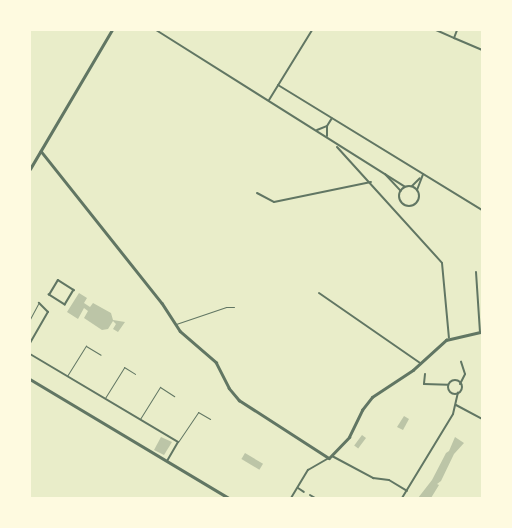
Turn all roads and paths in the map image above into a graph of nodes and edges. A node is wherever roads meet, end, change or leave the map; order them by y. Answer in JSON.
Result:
{"nodes":[{"id":1,"x":112,"y":30,"type":"edge"},
{"id":2,"x":156,"y":30,"type":"edge"},
{"id":3,"x":312,"y":30,"type":"edge"},
{"id":4,"x":436,"y":30,"type":"edge"},
{"id":5,"x":457,"y":30,"type":"edge"},
{"id":6,"x":454,"y":38,"type":"junction"},
{"id":7,"x":482,"y":50,"type":"edge"},
{"id":8,"x":278,"y":85,"type":"junction"},
{"id":9,"x":269,"y":100,"type":"junction"},
{"id":10,"x":332,"y":118,"type":"junction"},
{"id":11,"x":327,"y":126,"type":"junction"},
{"id":12,"x":317,"y":130,"type":"junction"},
{"id":13,"x":327,"y":136,"type":"junction"},
{"id":14,"x":338,"y":147,"type":"dead end"},
{"id":15,"x":41,"y":151,"type":"junction"},
{"id":16,"x":30,"y":169,"type":"edge"},
{"id":17,"x":382,"y":171,"type":"junction"},
{"id":18,"x":423,"y":174,"type":"junction"},
{"id":19,"x":421,"y":177,"type":"junction"},
{"id":20,"x":371,"y":182,"type":"junction"},
{"id":21,"x":411,"y":186,"type":"junction"},
{"id":22,"x":405,"y":187,"type":"junction"},
{"id":23,"x":401,"y":190,"type":"junction"},
{"id":24,"x":417,"y":190,"type":"junction"},
{"id":25,"x":257,"y":193,"type":"dead end"},
{"id":26,"x":482,"y":210,"type":"edge"},
{"id":27,"x":476,"y":272,"type":"dead end"},
{"id":28,"x":319,"y":293,"type":"dead end"},
{"id":29,"x":39,"y":303,"type":"joint"},
{"id":30,"x":65,"y":305,"type":"joint"},
{"id":31,"x":234,"y":307,"type":"dead end"},
{"id":32,"x":30,"y":319,"type":"edge"},
{"id":33,"x":175,"y":324,"type":"junction"},
{"id":34,"x":481,"y":332,"type":"edge"},
{"id":35,"x":449,"y":338,"type":"junction"},
{"id":36,"x":30,"y":343,"type":"edge"},
{"id":37,"x":30,"y":354,"type":"edge"},
{"id":38,"x":101,"y":354,"type":"dead end"},
{"id":39,"x":461,"y":362,"type":"dead end"},
{"id":40,"x":420,"y":363,"type":"junction"},
{"id":41,"x":135,"y":374,"type":"dead end"},
{"id":42,"x":425,"y":374,"type":"dead end"},
{"id":43,"x":67,"y":376,"type":"junction"},
{"id":44,"x":30,"y":379,"type":"edge"},
{"id":45,"x":460,"y":384,"type":"junction"},
{"id":46,"x":448,"y":385,"type":"junction"},
{"id":47,"x":458,"y":393,"type":"junction"},
{"id":48,"x":174,"y":396,"type":"dead end"},
{"id":49,"x":105,"y":399,"type":"junction"},
{"id":50,"x":456,"y":405,"type":"junction"},
{"id":51,"x":210,"y":419,"type":"dead end"},
{"id":52,"x":140,"y":420,"type":"junction"},
{"id":53,"x":482,"y":420,"type":"edge"},
{"id":54,"x":178,"y":442,"type":"junction"},
{"id":55,"x":332,"y":456,"type":"junction"},
{"id":56,"x":329,"y":458,"type":"junction"},
{"id":57,"x":167,"y":461,"type":"junction"},
{"id":58,"x":298,"y":488,"type":"junction"},
{"id":59,"x":407,"y":491,"type":"junction"},
{"id":60,"x":304,"y":492,"type":"dead end"},
{"id":61,"x":310,"y":495,"type":"dead end"},
{"id":62,"x":229,"y":498,"type":"edge"},
{"id":63,"x":291,"y":498,"type":"edge"},
{"id":64,"x":315,"y":498,"type":"edge"},
{"id":65,"x":402,"y":498,"type":"edge"}],
"edges":[{"from":1,"to":15,"type":"street"},
{"from":2,"to":9,"type":"street"},
{"from":3,"to":8,"type":"street"},
{"from":4,"to":6,"type":"street"},
{"from":5,"to":6,"type":"street"},
{"from":6,"to":7,"type":"street"},
{"from":8,"to":9,"type":"street"},
{"from":8,"to":10,"type":"street"},
{"from":9,"to":12,"type":"street"},
{"from":10,"to":11,"type":"street"},
{"from":10,"to":18,"type":"street"},
{"from":11,"to":12,"type":"street"},
{"from":11,"to":13,"type":"street"},
{"from":12,"to":13,"type":"street"},
{"from":13,"to":17,"type":"street"},
{"from":14,"to":20,"type":"street"},
{"from":15,"to":16,"type":"street"},
{"from":15,"to":33,"type":"street"},
{"from":17,"to":22,"type":"street"},
{"from":17,"to":23,"type":"street"},
{"from":18,"to":19,"type":"street"},
{"from":18,"to":26,"type":"street"},
{"from":19,"to":21,"type":"street"},
{"from":19,"to":24,"type":"street"},
{"from":20,"to":25,"type":"street"},
{"from":20,"to":35,"type":"street"},
{"from":21,"to":22,"type":"street"},
{"from":21,"to":24,"type":"street"},
{"from":22,"to":23,"type":"street"},
{"from":23,"to":24,"type":"street"},
{"from":27,"to":34,"type":"street"},
{"from":28,"to":40,"type":"street"},
{"from":29,"to":32,"type":"lane"},
{"from":29,"to":36,"type":"street"},
{"from":30,"to":30,"type":"street"},
{"from":31,"to":33,"type":"lane"},
{"from":33,"to":56,"type":"street"},
{"from":34,"to":35,"type":"street"},
{"from":35,"to":40,"type":"street"},
{"from":37,"to":43,"type":"street"},
{"from":38,"to":43,"type":"lane"},
{"from":39,"to":45,"type":"street"},
{"from":40,"to":55,"type":"street"},
{"from":41,"to":49,"type":"lane"},
{"from":42,"to":46,"type":"street"},
{"from":43,"to":49,"type":"street"},
{"from":44,"to":57,"type":"street"},
{"from":45,"to":46,"type":"street"},
{"from":45,"to":47,"type":"street"},
{"from":46,"to":47,"type":"street"},
{"from":47,"to":50,"type":"street"},
{"from":48,"to":52,"type":"lane"},
{"from":49,"to":52,"type":"street"},
{"from":50,"to":53,"type":"street"},
{"from":50,"to":59,"type":"street"},
{"from":51,"to":54,"type":"lane"},
{"from":52,"to":54,"type":"street"},
{"from":54,"to":57,"type":"street"},
{"from":55,"to":56,"type":"street"},
{"from":55,"to":59,"type":"street"},
{"from":56,"to":58,"type":"street"},
{"from":57,"to":62,"type":"street"},
{"from":58,"to":60,"type":"street"},
{"from":58,"to":63,"type":"street"},
{"from":59,"to":65,"type":"street"},
{"from":61,"to":64,"type":"street"}]}
